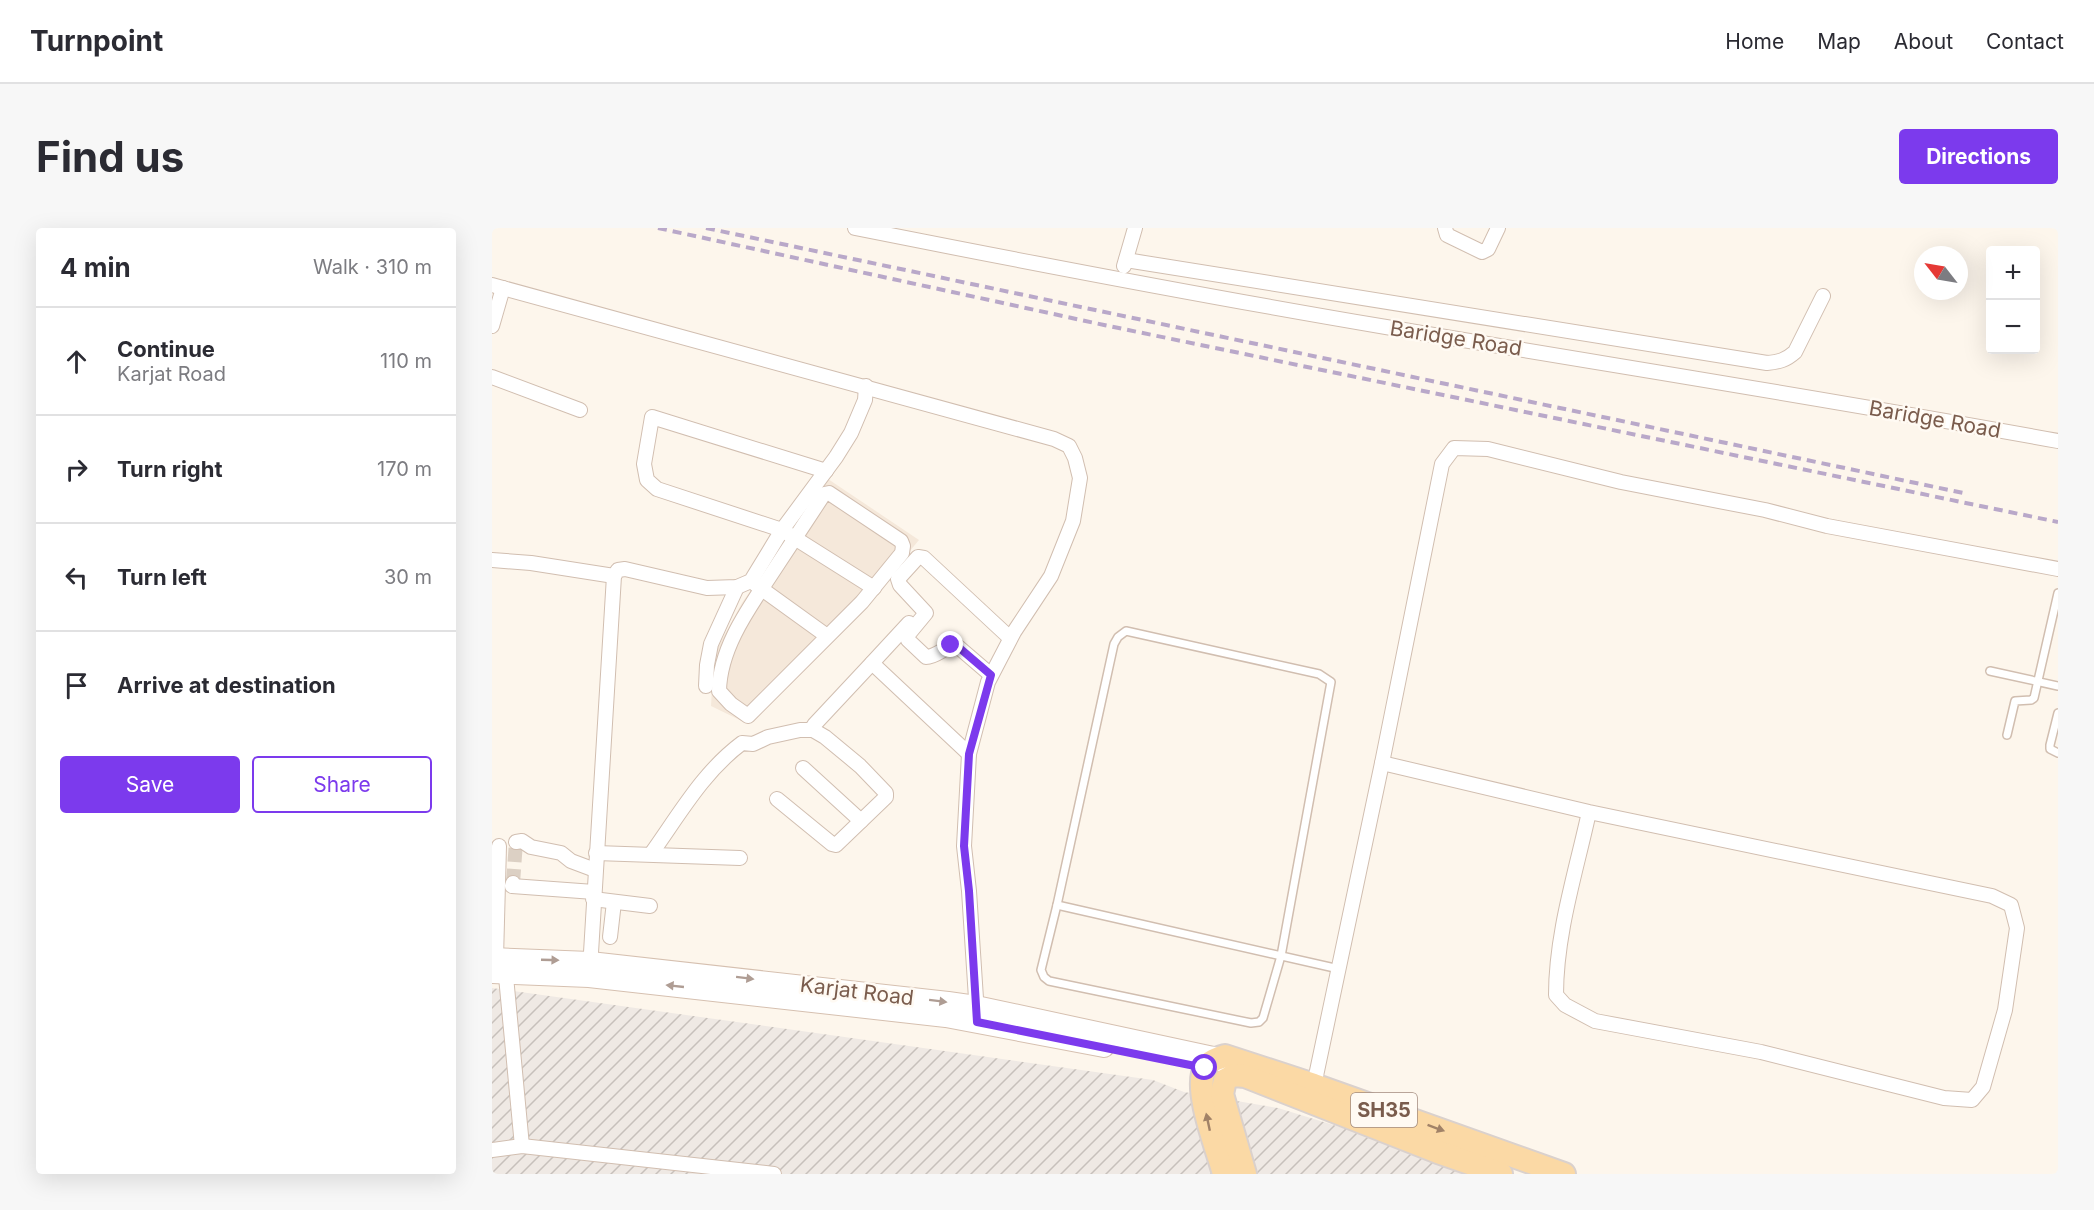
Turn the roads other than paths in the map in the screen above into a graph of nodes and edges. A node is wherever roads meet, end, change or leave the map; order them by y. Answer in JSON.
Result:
{"nodes":[{"id":1,"x":855,"y":228,"type":"edge"},
{"id":2,"x":1143,"y":228,"type":"edge"},
{"id":3,"x":1445,"y":228,"type":"edge"},
{"id":4,"x":1498,"y":228,"type":"edge"},
{"id":5,"x":1133,"y":233,"type":"edge"},
{"id":6,"x":1126,"y":260,"type":"junction"},
{"id":7,"x":1120,"y":280,"type":"junction"},
{"id":8,"x":498,"y":287,"type":"edge"},
{"id":9,"x":1822,"y":296,"type":"dead end"},
{"id":10,"x":492,"y":326,"type":"edge"},
{"id":11,"x":492,"y":377,"type":"edge"},
{"id":12,"x":866,"y":386,"type":"junction"},
{"id":13,"x":580,"y":410,"type":"dead end"},
{"id":14,"x":2058,"y":441,"type":"edge"},
{"id":15,"x":826,"y":471,"type":"junction"},
{"id":16,"x":782,"y":530,"type":"junction"},
{"id":17,"x":796,"y":538,"type":"junction"},
{"id":18,"x":492,"y":560,"type":"edge"},
{"id":19,"x":2058,"y":569,"type":"edge"},
{"id":20,"x":614,"y":576,"type":"junction"},
{"id":21,"x":756,"y":585,"type":"junction"},
{"id":22,"x":737,"y":587,"type":"junction"},
{"id":23,"x":874,"y":588,"type":"junction"},
{"id":24,"x":2058,"y":593,"type":"edge"},
{"id":25,"x":922,"y":609,"type":"junction"},
{"id":26,"x":827,"y":636,"type":"junction"},
{"id":27,"x":1010,"y":638,"type":"junction"},
{"id":28,"x":872,"y":663,"type":"junction"},
{"id":29,"x":1990,"y":671,"type":"dead end"},
{"id":30,"x":991,"y":675,"type":"junction"},
{"id":31,"x":2038,"y":682,"type":"junction"},
{"id":32,"x":706,"y":686,"type":"dead end"},
{"id":33,"x":2058,"y":686,"type":"edge"},
{"id":34,"x":2058,"y":713,"type":"edge"},
{"id":35,"x":814,"y":725,"type":"dead end"},
{"id":36,"x":2007,"y":735,"type":"dead end"},
{"id":37,"x":2058,"y":753,"type":"edge"},
{"id":38,"x":969,"y":754,"type":"junction"},
{"id":39,"x":1382,"y":763,"type":"junction"},
{"id":40,"x":803,"y":768,"type":"dead end"},
{"id":41,"x":777,"y":799,"type":"dead end"},
{"id":42,"x":1589,"y":812,"type":"junction"},
{"id":43,"x":861,"y":821,"type":"junction"},
{"id":44,"x":516,"y":842,"type":"dead end"},
{"id":45,"x":499,"y":846,"type":"dead end"},
{"id":46,"x":596,"y":853,"type":"junction"},
{"id":47,"x":651,"y":854,"type":"junction"},
{"id":48,"x":740,"y":858,"type":"dead end"},
{"id":49,"x":595,"y":870,"type":"junction"},
{"id":50,"x":513,"y":883,"type":"dead end"},
{"id":51,"x":594,"y":895,"type":"junction"},
{"id":52,"x":614,"y":902,"type":"junction"},
{"id":53,"x":1057,"y":905,"type":"junction"},
{"id":54,"x":650,"y":906,"type":"dead end"},
{"id":55,"x":610,"y":937,"type":"dead end"},
{"id":56,"x":1281,"y":956,"type":"junction"},
{"id":57,"x":498,"y":964,"type":"edge"},
{"id":58,"x":590,"y":969,"type":"junction"},
{"id":59,"x":1339,"y":969,"type":"junction"},
{"id":60,"x":977,"y":1014,"type":"junction"},
{"id":61,"x":1221,"y":1069,"type":"junction"},
{"id":62,"x":1312,"y":1093,"type":"junction"},
{"id":63,"x":522,"y":1146,"type":"junction"},
{"id":64,"x":492,"y":1150,"type":"edge"},
{"id":65,"x":774,"y":1174,"type":"edge"},
{"id":66,"x":1224,"y":1174,"type":"edge"},
{"id":67,"x":1245,"y":1174,"type":"edge"},
{"id":68,"x":1501,"y":1174,"type":"edge"},
{"id":69,"x":1564,"y":1174,"type":"edge"}],
"edges":[{"from":1,"to":7,"type":"street","name":"Baridge Road"},
{"from":2,"to":5,"type":"street"},
{"from":3,"to":4,"type":"street"},
{"from":5,"to":6,"type":"street"},
{"from":6,"to":7,"type":"street"},
{"from":6,"to":9,"type":"street"},
{"from":7,"to":14,"type":"street","name":"Baridge Road"},
{"from":8,"to":10,"type":"street"},
{"from":8,"to":12,"type":"street"},
{"from":11,"to":13,"type":"street"},
{"from":12,"to":15,"type":"street"},
{"from":12,"to":27,"type":"street"},
{"from":15,"to":16,"type":"street"},
{"from":15,"to":16,"type":"street"},
{"from":16,"to":17,"type":"street"},
{"from":16,"to":21,"type":"street"},
{"from":17,"to":21,"type":"street"},
{"from":17,"to":23,"type":"street"},
{"from":17,"to":23,"type":"street"},
{"from":18,"to":20,"type":"street"},
{"from":19,"to":39,"type":"street"},
{"from":20,"to":22,"type":"street"},
{"from":20,"to":46,"type":"street"},
{"from":21,"to":22,"type":"street"},
{"from":21,"to":26,"type":"street"},
{"from":21,"to":26,"type":"street"},
{"from":22,"to":32,"type":"street"},
{"from":23,"to":26,"type":"street"},
{"from":24,"to":31,"type":"lane"},
{"from":25,"to":27,"type":"street"},
{"from":25,"to":28,"type":"street"},
{"from":25,"to":30,"type":"street"},
{"from":27,"to":30,"type":"street"},
{"from":28,"to":35,"type":"street"},
{"from":28,"to":38,"type":"street"},
{"from":29,"to":31,"type":"lane"},
{"from":30,"to":38,"type":"street"},
{"from":31,"to":33,"type":"lane"},
{"from":31,"to":36,"type":"lane"},
{"from":34,"to":37,"type":"lane"},
{"from":38,"to":60,"type":"street"},
{"from":39,"to":42,"type":"street"},
{"from":39,"to":59,"type":"street"},
{"from":40,"to":43,"type":"street"},
{"from":41,"to":43,"type":"street"},
{"from":42,"to":42,"type":"street"},
{"from":43,"to":47,"type":"street"},
{"from":44,"to":49,"type":"street"},
{"from":45,"to":57,"type":"street"},
{"from":46,"to":47,"type":"street"},
{"from":46,"to":49,"type":"street"},
{"from":47,"to":48,"type":"street"},
{"from":49,"to":51,"type":"street"},
{"from":50,"to":51,"type":"street"},
{"from":51,"to":52,"type":"street"},
{"from":51,"to":58,"type":"street"},
{"from":52,"to":54,"type":"street"},
{"from":52,"to":55,"type":"street"},
{"from":53,"to":56,"type":"lane"},
{"from":53,"to":56,"type":"lane"},
{"from":53,"to":56,"type":"lane"},
{"from":56,"to":59,"type":"lane"},
{"from":57,"to":58,"type":"main road","name":"Karjat Road"},
{"from":57,"to":63,"type":"street"},
{"from":58,"to":60,"type":"main road","name":"Karjat Road"},
{"from":59,"to":62,"type":"street"},
{"from":60,"to":61,"type":"main road","name":"Karjat Road"},
{"from":61,"to":62,"type":"main road","name":"Karjat Road","number":"SH35"},
{"from":66,"to":61,"type":"main road","one_way":true},
{"from":61,"to":67,"type":"main road"},
{"from":62,"to":68,"type":"main road","name":"Karjat Road","number":"SH35"},
{"from":62,"to":69,"type":"main road","name":"Karjat Road","number":"SH35","one_way":true},
{"from":63,"to":64,"type":"street"},
{"from":63,"to":65,"type":"street"}]}
